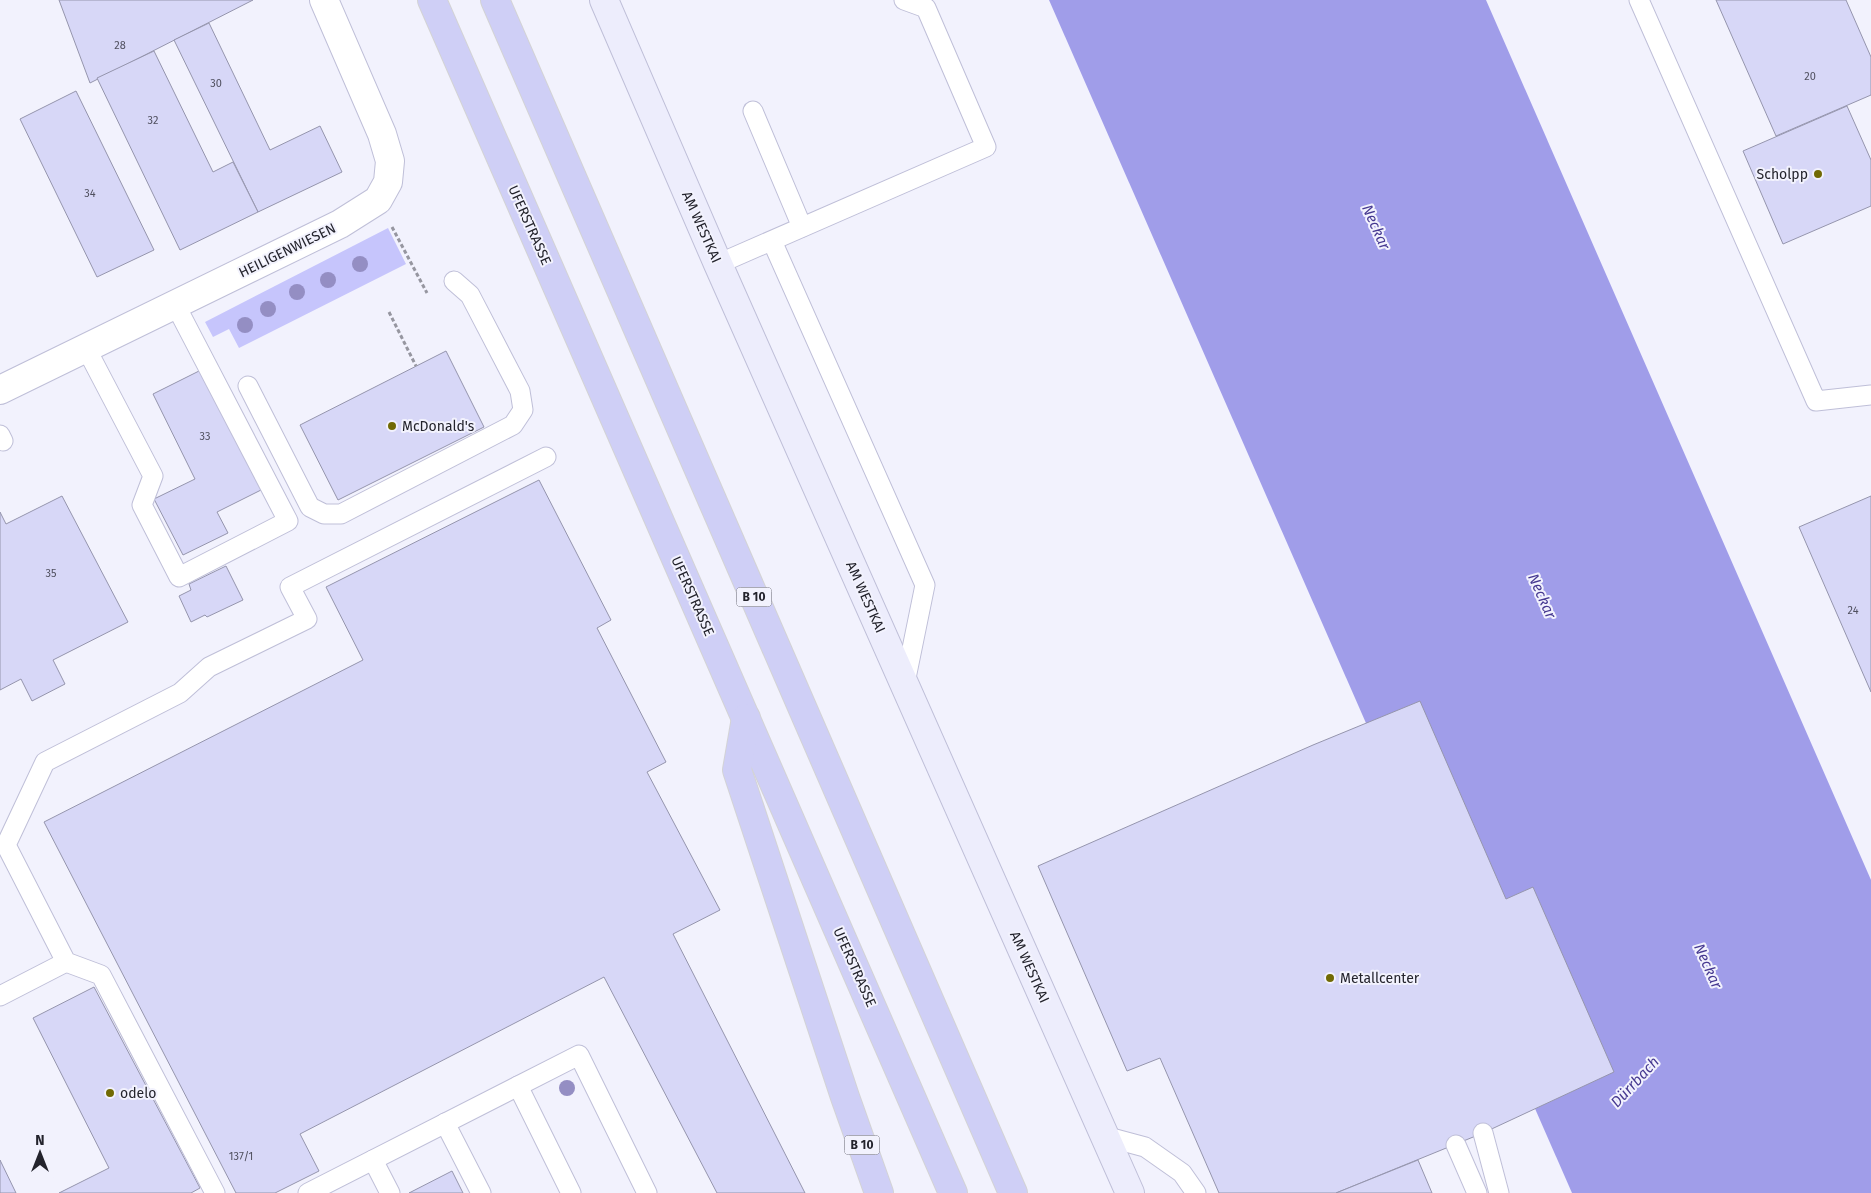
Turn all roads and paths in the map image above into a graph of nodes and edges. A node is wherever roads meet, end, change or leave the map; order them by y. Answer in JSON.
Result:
{"nodes":[{"id":1,"x":324,"y":0,"type":"edge"},
{"id":2,"x":432,"y":0,"type":"edge"},
{"id":3,"x":495,"y":0,"type":"edge"},
{"id":4,"x":604,"y":0,"type":"edge"},
{"id":5,"x":904,"y":0,"type":"edge"},
{"id":6,"x":1639,"y":0,"type":"edge"},
{"id":7,"x":753,"y":111,"type":"dead end"},
{"id":8,"x":378,"y":200,"type":"junction"},
{"id":9,"x":802,"y":227,"type":"junction"},
{"id":10,"x":772,"y":241,"type":"junction"},
{"id":11,"x":718,"y":264,"type":"junction"},
{"id":12,"x":454,"y":281,"type":"dead end"},
{"id":13,"x":427,"y":293,"type":"dead end"},
{"id":14,"x":175,"y":304,"type":"junction"},
{"id":15,"x":389,"y":312,"type":"dead end"},
{"id":16,"x":86,"y":348,"type":"junction"},
{"id":17,"x":416,"y":366,"type":"dead end"},
{"id":18,"x":248,"y":386,"type":"dead end"},
{"id":19,"x":0,"y":390,"type":"edge"},
{"id":20,"x":1871,"y":395,"type":"edge"},
{"id":21,"x":546,"y":457,"type":"dead end"},
{"id":22,"x":905,"y":683,"type":"junction"},
{"id":23,"x":746,"y":718,"type":"junction"},
{"id":24,"x":66,"y":962,"type":"junction"},
{"id":25,"x":0,"y":996,"type":"edge"},
{"id":26,"x":518,"y":1086,"type":"junction"},
{"id":27,"x":445,"y":1123,"type":"junction"},
{"id":28,"x":1483,"y":1133,"type":"dead end"},
{"id":29,"x":1104,"y":1136,"type":"junction"},
{"id":30,"x":1456,"y":1145,"type":"dead end"},
{"id":31,"x":372,"y":1160,"type":"junction"},
{"id":32,"x":215,"y":1193,"type":"edge"},
{"id":33,"x":308,"y":1193,"type":"edge"},
{"id":34,"x":390,"y":1193,"type":"edge"},
{"id":35,"x":481,"y":1193,"type":"edge"},
{"id":36,"x":571,"y":1193,"type":"edge"},
{"id":37,"x":647,"y":1193,"type":"edge"},
{"id":38,"x":879,"y":1193,"type":"edge"},
{"id":39,"x":954,"y":1193,"type":"edge"},
{"id":40,"x":1013,"y":1193,"type":"edge"},
{"id":41,"x":1130,"y":1193,"type":"edge"},
{"id":42,"x":1196,"y":1193,"type":"edge"},
{"id":43,"x":1477,"y":1193,"type":"edge"},
{"id":44,"x":1499,"y":1193,"type":"edge"}],
"edges":[{"from":1,"to":8,"type":"street"},
{"from":2,"to":23,"type":"highway","name":"UFERSTRASSE"},
{"from":3,"to":40,"type":"highway","number":"B 10"},
{"from":4,"to":11,"type":"main road","name":"AM WESTKAI"},
{"from":5,"to":9,"type":"lane"},
{"from":6,"to":20,"type":"lane"},
{"from":7,"to":9,"type":"lane"},
{"from":8,"to":13,"type":"path"},
{"from":8,"to":14,"type":"street","name":"HEILIGENWIESEN"},
{"from":9,"to":10,"type":"lane"},
{"from":10,"to":11,"type":"lane"},
{"from":10,"to":22,"type":"lane"},
{"from":11,"to":22,"type":"main road","name":"AM WESTKAI"},
{"from":12,"to":18,"type":"lane"},
{"from":14,"to":16,"type":"street","name":"HEILIGENWIESEN"},
{"from":14,"to":16,"type":"lane"},
{"from":15,"to":17,"type":"path"},
{"from":16,"to":19,"type":"street","name":"HEILIGENWIESEN"},
{"from":21,"to":24,"type":"lane"},
{"from":22,"to":29,"type":"main road","name":"AM WESTKAI"},
{"from":23,"to":38,"type":"highway","number":"B 10"},
{"from":23,"to":39,"type":"highway","name":"UFERSTRASSE"},
{"from":24,"to":25,"type":"lane"},
{"from":24,"to":32,"type":"lane"},
{"from":26,"to":27,"type":"lane"},
{"from":26,"to":36,"type":"lane"},
{"from":26,"to":37,"type":"lane"},
{"from":27,"to":31,"type":"lane"},
{"from":27,"to":35,"type":"lane"},
{"from":28,"to":44,"type":"lane"},
{"from":29,"to":41,"type":"main road","name":"AM WESTKAI"},
{"from":29,"to":42,"type":"lane"},
{"from":30,"to":43,"type":"lane"},
{"from":31,"to":33,"type":"lane"},
{"from":31,"to":34,"type":"lane"}]}
